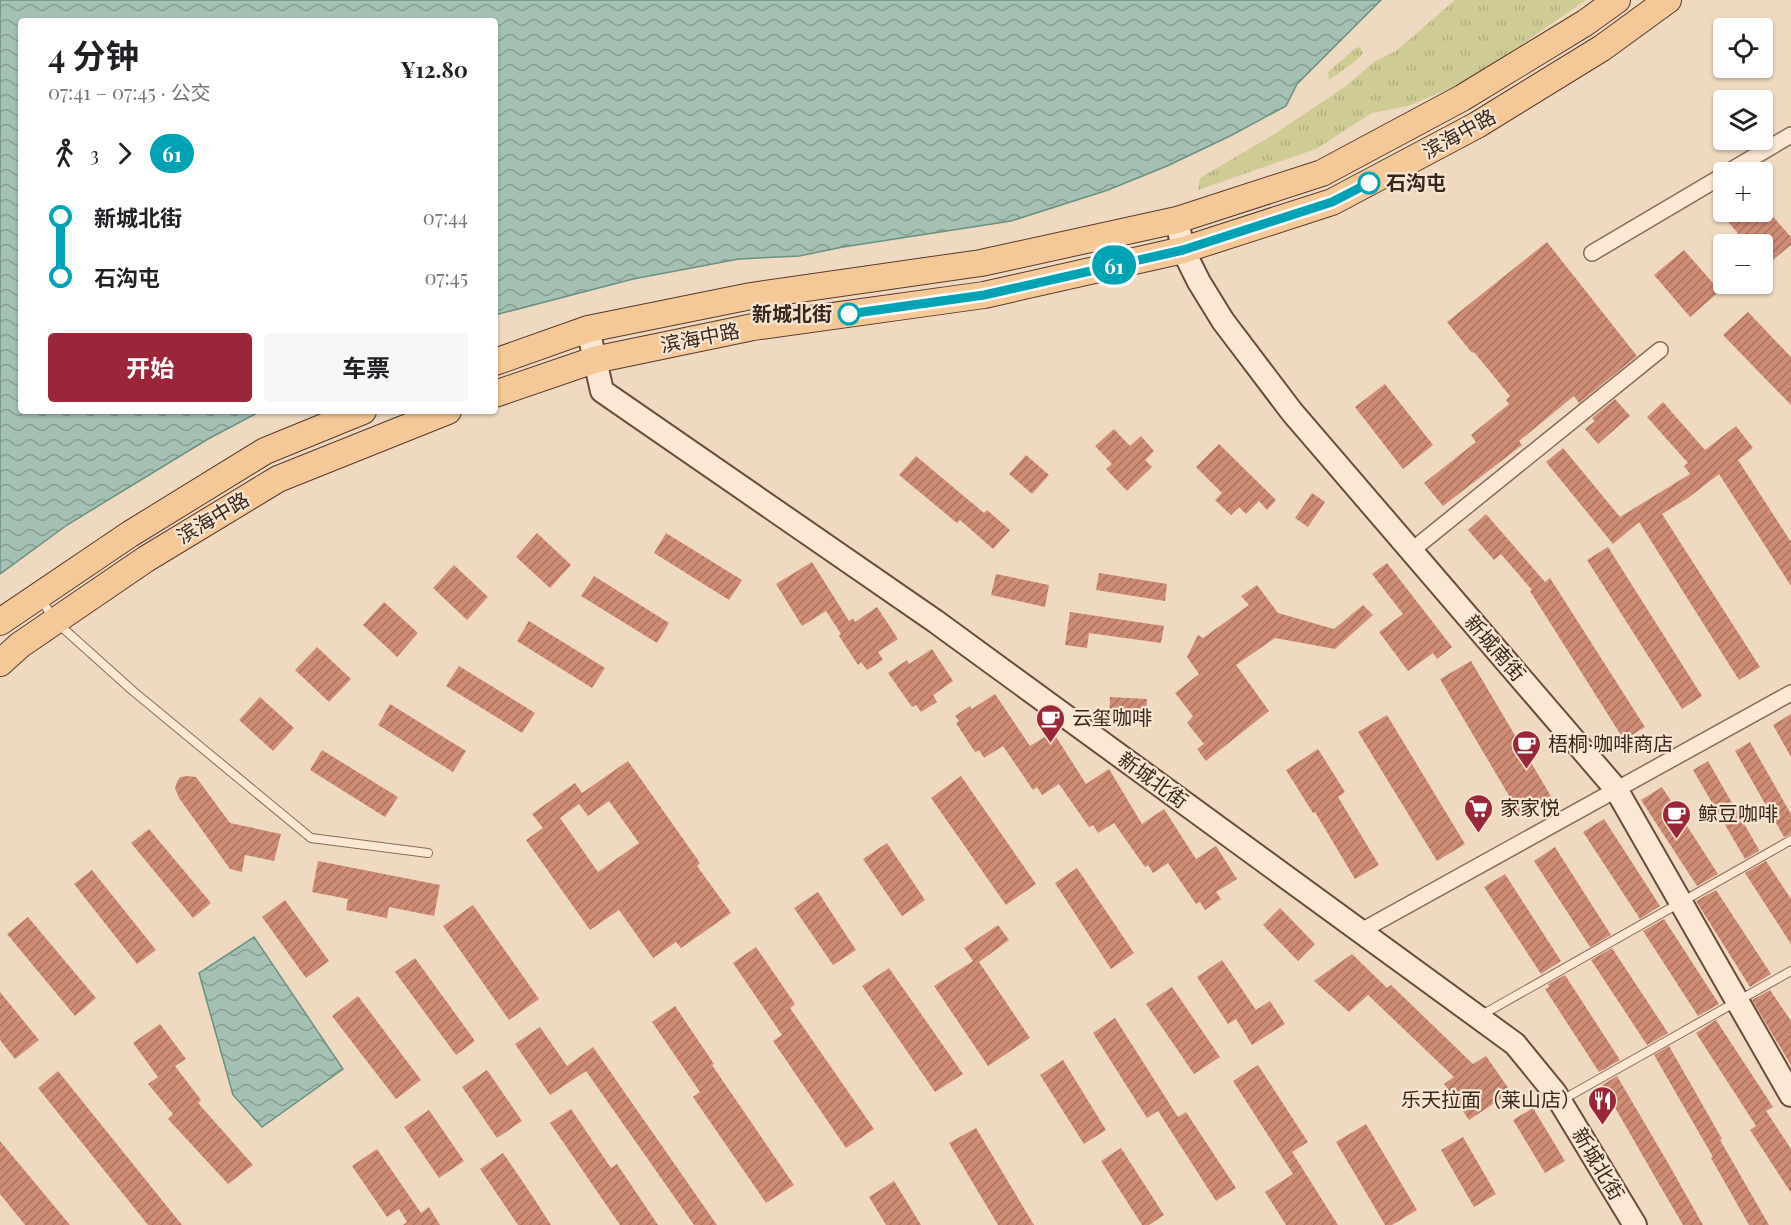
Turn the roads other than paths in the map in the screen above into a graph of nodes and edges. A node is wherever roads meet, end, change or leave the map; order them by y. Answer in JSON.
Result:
{"nodes":[{"id":1,"x":1617,"y":0,"type":"edge"},
{"id":2,"x":1668,"y":0,"type":"edge"},
{"id":3,"x":1791,"y":135,"type":"edge"},
{"id":4,"x":1745,"y":162,"type":"edge"},
{"id":5,"x":1713,"y":182,"type":"edge"},
{"id":6,"x":1177,"y":220,"type":"junction"},
{"id":7,"x":1183,"y":250,"type":"junction"},
{"id":8,"x":1592,"y":253,"type":"dead end"},
{"id":9,"x":588,"y":329,"type":"junction"},
{"id":10,"x":1660,"y":350,"type":"dead end"},
{"id":11,"x":594,"y":360,"type":"junction"},
{"id":12,"x":498,"y":361,"type":"edge"},
{"id":13,"x":498,"y":393,"type":"edge"},
{"id":14,"x":356,"y":414,"type":"edge"},
{"id":15,"x":440,"y":414,"type":"edge"},
{"id":16,"x":1411,"y":550,"type":"junction"},
{"id":17,"x":38,"y":596,"type":"junction"},
{"id":18,"x":55,"y":621,"type":"junction"},
{"id":19,"x":0,"y":622,"type":"edge"},
{"id":20,"x":0,"y":663,"type":"edge"},
{"id":21,"x":1791,"y":693,"type":"edge"},
{"id":22,"x":1616,"y":789,"type":"junction"},
{"id":23,"x":1791,"y":840,"type":"edge"},
{"id":24,"x":428,"y":853,"type":"dead end"},
{"id":25,"x":1681,"y":902,"type":"junction"},
{"id":26,"x":1361,"y":932,"type":"junction"},
{"id":27,"x":1791,"y":971,"type":"edge"},
{"id":28,"x":1738,"y":1002,"type":"junction"},
{"id":29,"x":1479,"y":1016,"type":"junction"},
{"id":30,"x":1791,"y":1095,"type":"edge"},
{"id":31,"x":1560,"y":1101,"type":"junction"},
{"id":32,"x":1635,"y":1225,"type":"edge"}],
"edges":[{"from":1,"to":6,"type":"main road","name":"滨海中路"},
{"from":2,"to":7,"type":"main road","name":"滨海中路"},
{"from":3,"to":4,"type":"street"},
{"from":5,"to":8,"type":"street"},
{"from":6,"to":7,"type":"street","name":"新城南街"},
{"from":6,"to":9,"type":"main road","name":"滨海中路"},
{"from":7,"to":11,"type":"main road","name":"滨海中路"},
{"from":7,"to":16,"type":"street","name":"新城南街"},
{"from":9,"to":11,"type":"street","name":"新城北街"},
{"from":9,"to":12,"type":"main road","name":"滨海中路"},
{"from":10,"to":16,"type":"street"},
{"from":11,"to":13,"type":"main road","name":"滨海中路"},
{"from":11,"to":26,"type":"street","name":"新城北街"},
{"from":14,"to":17,"type":"main road","name":"滨海中路"},
{"from":15,"to":18,"type":"main road","name":"滨海中路"},
{"from":16,"to":22,"type":"street","name":"新城南街"},
{"from":17,"to":18,"type":"lane"},
{"from":17,"to":19,"type":"main road","name":"滨海中路"},
{"from":18,"to":20,"type":"main road","name":"滨海中路"},
{"from":18,"to":24,"type":"lane"},
{"from":21,"to":22,"type":"street"},
{"from":22,"to":25,"type":"street","name":"新城南街"},
{"from":22,"to":26,"type":"street"},
{"from":23,"to":25,"type":"lane"},
{"from":25,"to":28,"type":"street","name":"新城南街"},
{"from":25,"to":29,"type":"lane"},
{"from":26,"to":29,"type":"street","name":"新城北街"},
{"from":27,"to":28,"type":"lane"},
{"from":28,"to":30,"type":"street","name":"新城南街"},
{"from":28,"to":31,"type":"lane"},
{"from":29,"to":31,"type":"street","name":"新城北街"},
{"from":31,"to":32,"type":"street","name":"新城北街"}]}
